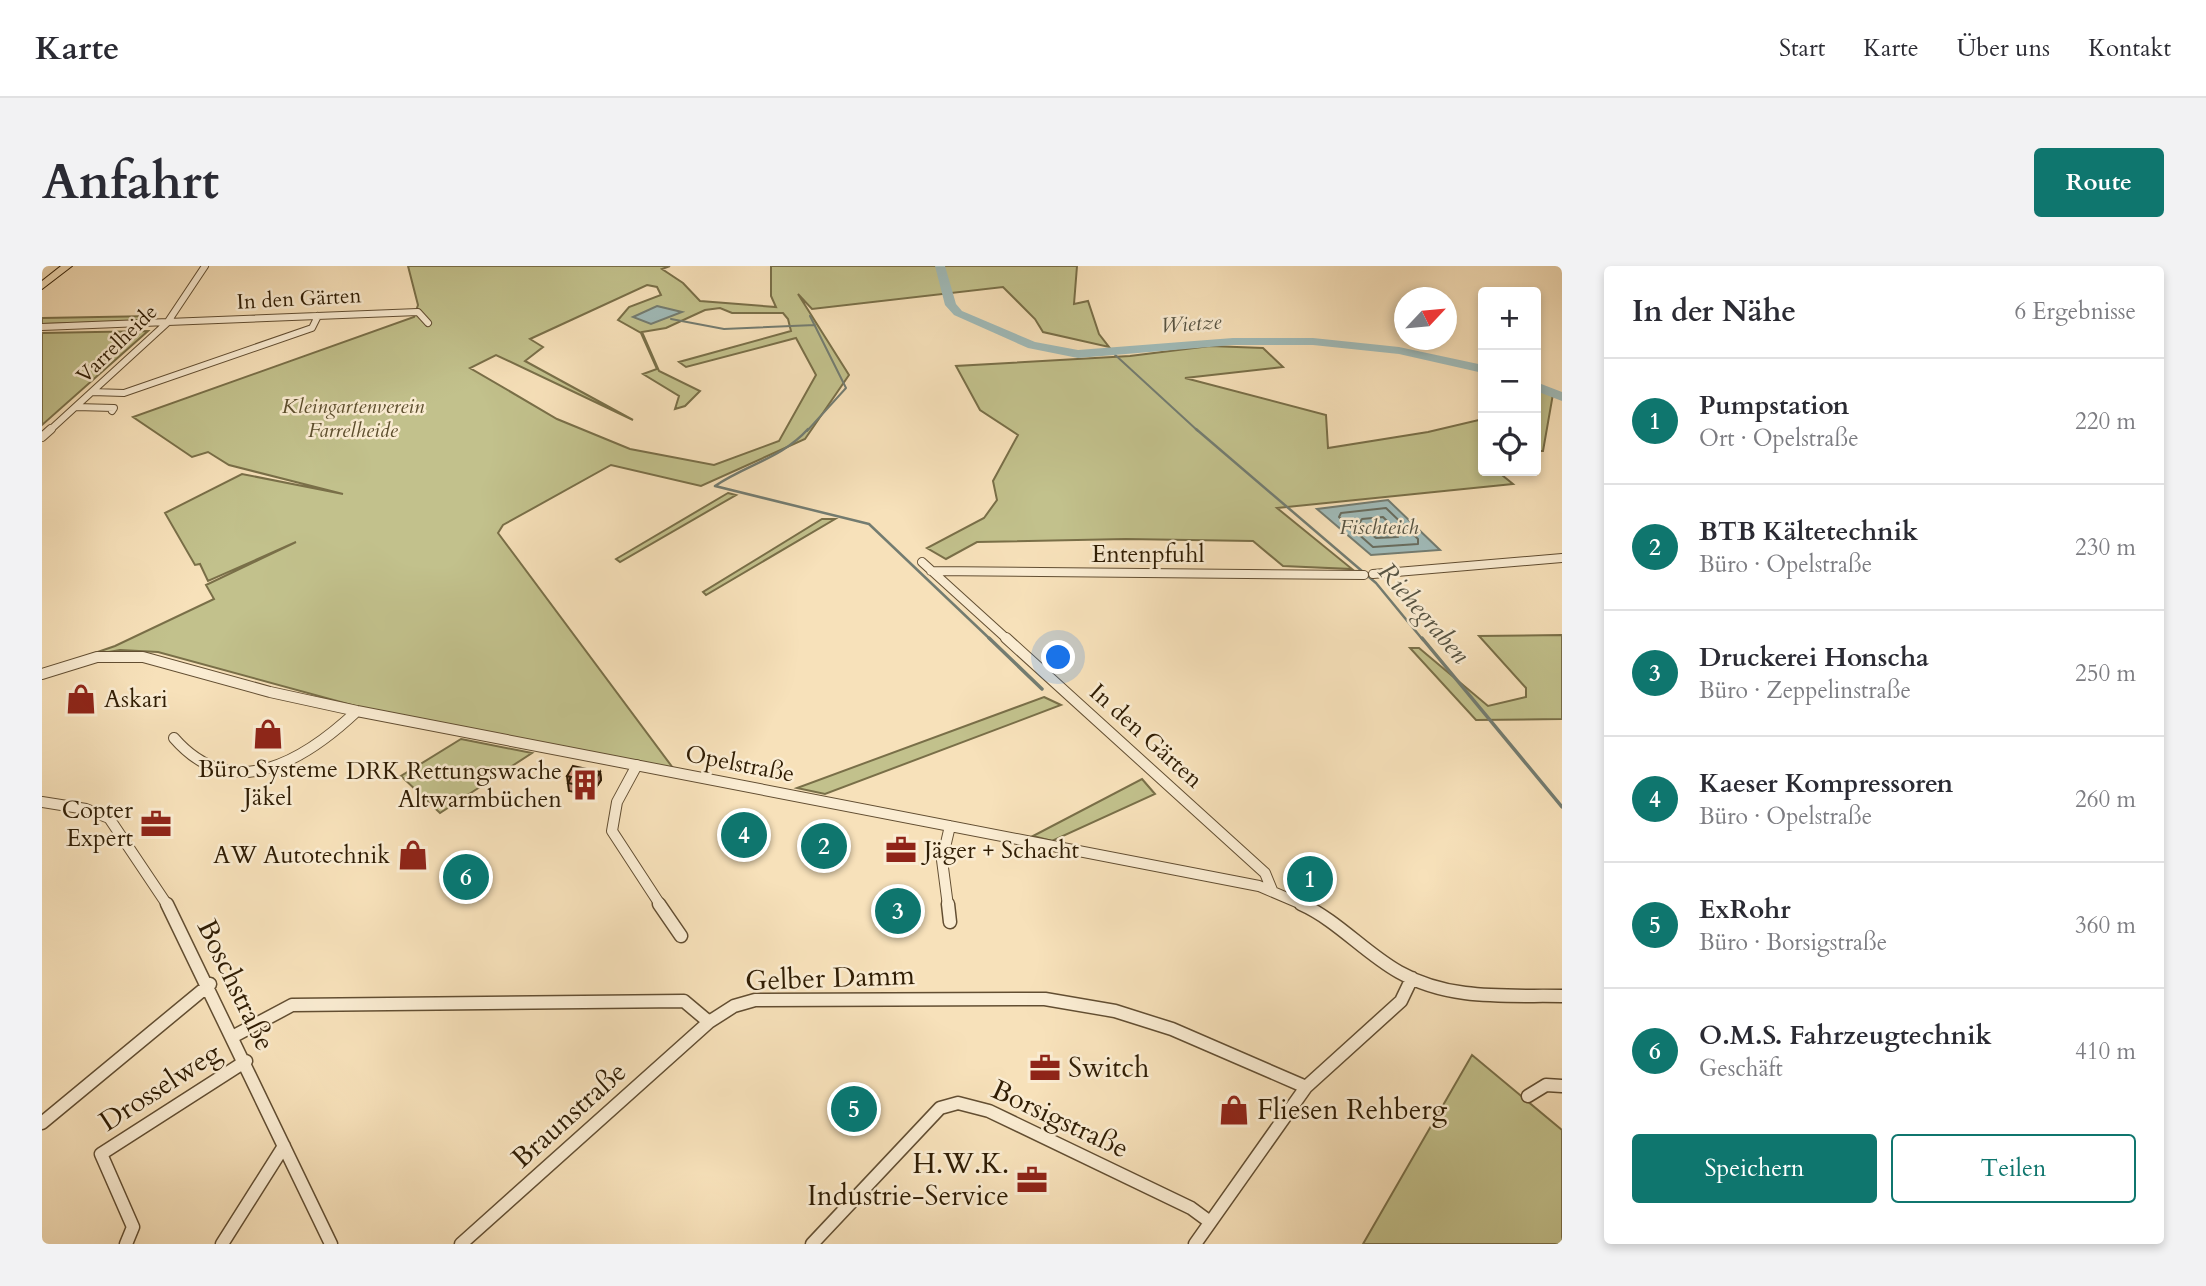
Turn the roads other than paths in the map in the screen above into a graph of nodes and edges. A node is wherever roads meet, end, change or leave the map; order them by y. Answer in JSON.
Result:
{"nodes":[{"id":1,"x":52,"y":266,"type":"edge"},
{"id":2,"x":67,"y":266,"type":"edge"},
{"id":3,"x":205,"y":266,"type":"edge"},
{"id":4,"x":42,"y":274,"type":"edge"},
{"id":5,"x":42,"y":286,"type":"edge"},
{"id":6,"x":318,"y":316,"type":"junction"},
{"id":7,"x":166,"y":323,"type":"junction"},
{"id":8,"x":428,"y":323,"type":"dead end"},
{"id":9,"x":42,"y":327,"type":"edge"},
{"id":10,"x":92,"y":393,"type":"junction"},
{"id":11,"x":76,"y":407,"type":"junction"},
{"id":12,"x":112,"y":411,"type":"dead end"},
{"id":13,"x":42,"y":437,"type":"edge"},
{"id":14,"x":1562,"y":558,"type":"edge"},
{"id":15,"x":922,"y":562,"type":"dead end"},
{"id":16,"x":931,"y":571,"type":"junction"},
{"id":17,"x":42,"y":674,"type":"edge"},
{"id":18,"x":357,"y":711,"type":"junction"},
{"id":19,"x":174,"y":738,"type":"dead end"},
{"id":20,"x":637,"y":765,"type":"junction"},
{"id":21,"x":42,"y":802,"type":"edge"},
{"id":22,"x":950,"y":826,"type":"junction"},
{"id":23,"x":1272,"y":890,"type":"junction"},
{"id":24,"x":950,"y":922,"type":"dead end"},
{"id":25,"x":681,"y":936,"type":"dead end"},
{"id":26,"x":1412,"y":978,"type":"junction"},
{"id":27,"x":210,"y":984,"type":"junction"},
{"id":28,"x":1562,"y":996,"type":"edge"},
{"id":29,"x":709,"y":1022,"type":"junction"},
{"id":30,"x":234,"y":1036,"type":"junction"},
{"id":31,"x":246,"y":1061,"type":"junction"},
{"id":32,"x":1562,"y":1086,"type":"edge"},
{"id":33,"x":1306,"y":1087,"type":"junction"},
{"id":34,"x":1528,"y":1096,"type":"dead end"},
{"id":35,"x":42,"y":1123,"type":"edge"},
{"id":36,"x":284,"y":1146,"type":"junction"},
{"id":37,"x":1210,"y":1222,"type":"junction"},
{"id":38,"x":126,"y":1244,"type":"edge"},
{"id":39,"x":222,"y":1244,"type":"edge"},
{"id":40,"x":331,"y":1244,"type":"edge"},
{"id":41,"x":461,"y":1244,"type":"edge"},
{"id":42,"x":812,"y":1244,"type":"edge"},
{"id":43,"x":1195,"y":1244,"type":"edge"}],
"edges":[{"from":1,"to":4,"type":"highway"},
{"from":2,"to":5,"type":"highway"},
{"from":3,"to":7,"type":"street","name":"Varrelheide"},
{"from":6,"to":7,"type":"street","name":"In den Gärten"},
{"from":6,"to":8,"type":"street","name":"In den Gärten"},
{"from":6,"to":10,"type":"street"},
{"from":7,"to":9,"type":"street","name":"In den Gärten"},
{"from":7,"to":10,"type":"street","name":"Varrelheide"},
{"from":10,"to":11,"type":"street","name":"Varrelheide"},
{"from":11,"to":12,"type":"street"},
{"from":11,"to":13,"type":"street","name":"Varrelheide"},
{"from":14,"to":16,"type":"street","name":"Entenpfuhl"},
{"from":15,"to":16,"type":"street","name":"In den Gärten"},
{"from":16,"to":23,"type":"street","name":"In den Gärten"},
{"from":17,"to":18,"type":"street","name":"Opelstraße"},
{"from":18,"to":19,"type":"street"},
{"from":18,"to":20,"type":"street","name":"Opelstraße"},
{"from":20,"to":22,"type":"street","name":"Opelstraße"},
{"from":20,"to":25,"type":"street"},
{"from":21,"to":27,"type":"street","name":"Boschstraße"},
{"from":22,"to":23,"type":"street","name":"Opelstraße"},
{"from":22,"to":24,"type":"street"},
{"from":23,"to":26,"type":"street","name":"Opelstraße"},
{"from":26,"to":28,"type":"street","name":"Opelstraße"},
{"from":26,"to":33,"type":"street"},
{"from":27,"to":30,"type":"street","name":"Boschstraße"},
{"from":27,"to":35,"type":"street"},
{"from":29,"to":30,"type":"street"},
{"from":29,"to":33,"type":"street","name":"Gelber Damm"},
{"from":29,"to":41,"type":"street","name":"Braunstraße"},
{"from":30,"to":31,"type":"street","name":"Boschstraße"},
{"from":31,"to":36,"type":"street","name":"Boschstraße"},
{"from":31,"to":38,"type":"street","name":"Drosselweg"},
{"from":32,"to":34,"type":"street"},
{"from":33,"to":37,"type":"street"},
{"from":36,"to":39,"type":"street"},
{"from":36,"to":40,"type":"street","name":"Boschstraße"},
{"from":37,"to":42,"type":"street","name":"Borsigstraße"},
{"from":37,"to":43,"type":"street"}]}
